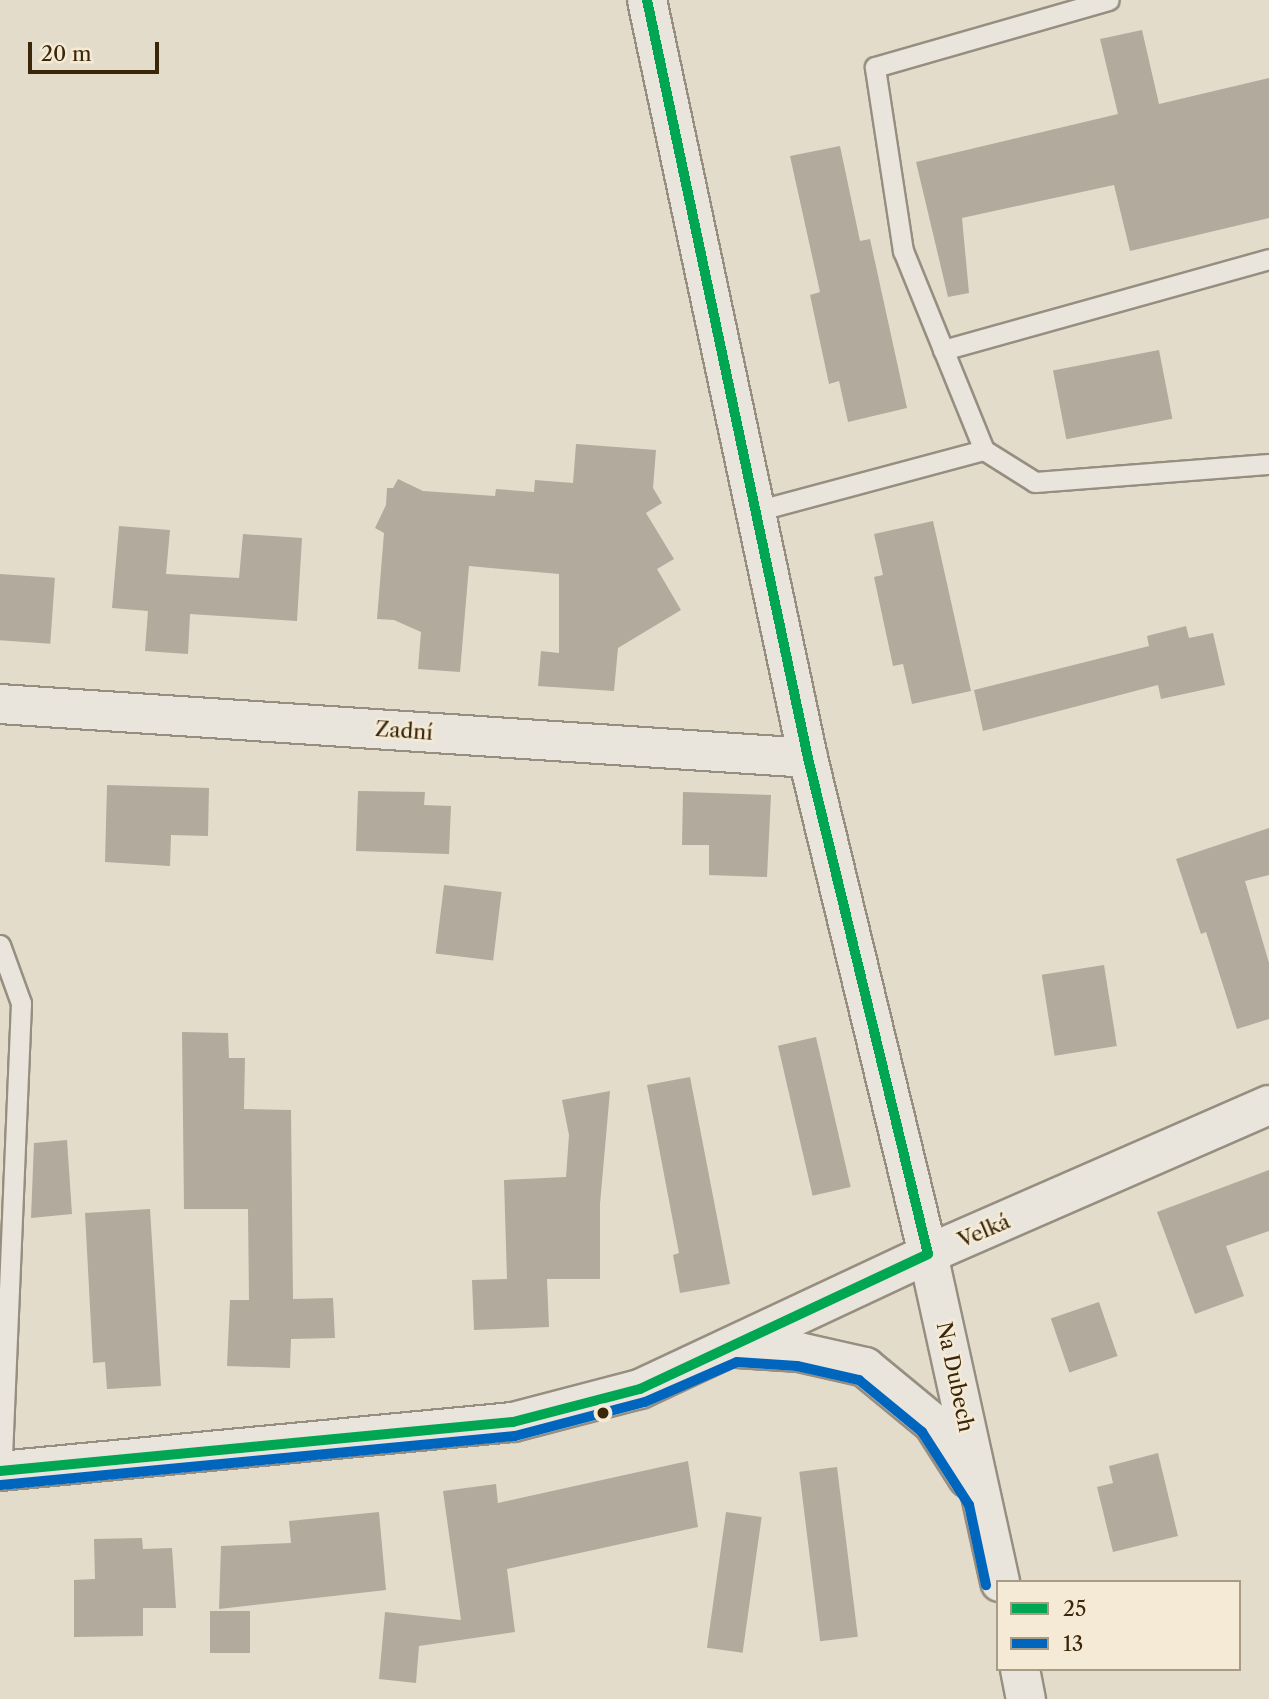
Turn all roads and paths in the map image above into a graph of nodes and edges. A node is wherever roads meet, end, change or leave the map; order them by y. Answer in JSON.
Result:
{"nodes":[{"id":1,"x":647,"y":0,"type":"edge"},
{"id":2,"x":1109,"y":0,"type":"edge"},
{"id":3,"x":1269,"y":258,"type":"edge"},
{"id":4,"x":943,"y":350,"type":"junction"},
{"id":5,"x":984,"y":450,"type":"junction"},
{"id":6,"x":1269,"y":464,"type":"edge"},
{"id":7,"x":756,"y":511,"type":"junction"},
{"id":8,"x":0,"y":704,"type":"edge"},
{"id":9,"x":808,"y":758,"type":"junction"},
{"id":10,"x":0,"y":945,"type":"edge"},
{"id":11,"x":1269,"y":1105,"type":"edge"},
{"id":12,"x":928,"y":1254,"type":"junction"},
{"id":13,"x":734,"y":1348,"type":"junction"},
{"id":14,"x":0,"y":1471,"type":"edge"},
{"id":15,"x":982,"y":1500,"type":"junction"},
{"id":16,"x":1000,"y":1580,"type":"edge"},
{"id":17,"x":1020,"y":1671,"type":"edge"},
{"id":18,"x":1026,"y":1699,"type":"edge"}],
"edges":[{"from":1,"to":7,"type":"street","name":"Na Dubech"},
{"from":2,"to":4,"type":"lane"},
{"from":3,"to":4,"type":"lane"},
{"from":4,"to":5,"type":"lane"},
{"from":5,"to":6,"type":"lane"},
{"from":5,"to":7,"type":"lane"},
{"from":7,"to":9,"type":"street","name":"Na Dubech"},
{"from":8,"to":9,"type":"street","name":"Zadní"},
{"from":9,"to":12,"type":"street","name":"Na Dubech"},
{"from":10,"to":14,"type":"lane"},
{"from":11,"to":12,"type":"street","name":"Velká"},
{"from":12,"to":13,"type":"street","name":"Velká"},
{"from":12,"to":15,"type":"street","name":"Na Dubech"},
{"from":13,"to":14,"type":"street","name":"Velká"},
{"from":13,"to":15,"type":"street","name":"Na Dubech"},
{"from":15,"to":16,"type":"street","name":"Na Dubech"},
{"from":17,"to":18,"type":"street"}]}
